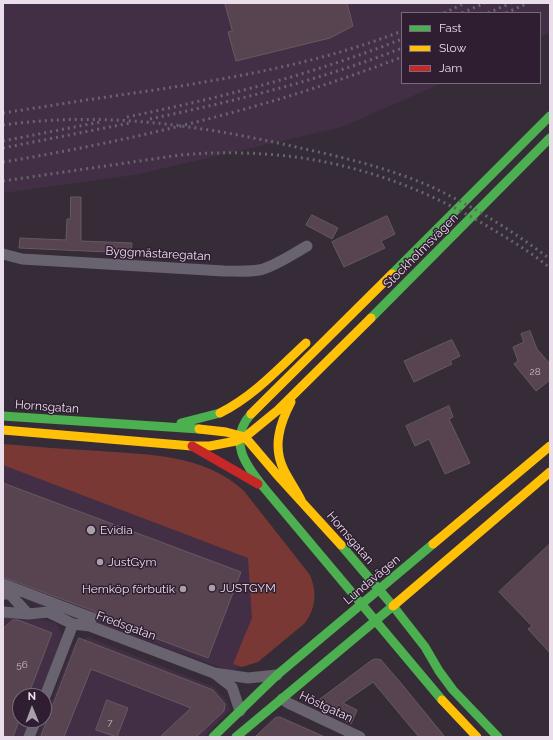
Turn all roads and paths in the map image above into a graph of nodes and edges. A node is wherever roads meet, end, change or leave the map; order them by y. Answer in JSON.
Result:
{"nodes":[{"id":1,"x":550,"y":116,"type":"edge"},
{"id":2,"x":550,"y":138,"type":"edge"},
{"id":3,"x":307,"y":246,"type":"dead end"},
{"id":4,"x":3,"y":254,"type":"edge"},
{"id":5,"x":347,"y":321,"type":"junction"},
{"id":6,"x":308,"y":381,"type":"junction"},
{"id":7,"x":220,"y":413,"type":"joint"},
{"id":8,"x":3,"y":416,"type":"edge"},
{"id":9,"x":161,"y":427,"type":"junction"},
{"id":10,"x":3,"y":430,"type":"edge"},
{"id":11,"x":241,"y":437,"type":"junction"},
{"id":12,"x":192,"y":446,"type":"junction"},
{"id":13,"x":550,"y":446,"type":"edge"},
{"id":14,"x":550,"y":472,"type":"edge"},
{"id":15,"x":264,"y":487,"type":"junction"},
{"id":16,"x":300,"y":500,"type":"junction"},
{"id":17,"x":3,"y":584,"type":"edge"},
{"id":18,"x":379,"y":590,"type":"junction"},
{"id":19,"x":3,"y":594,"type":"edge"},
{"id":20,"x":363,"y":604,"type":"junction"},
{"id":21,"x":393,"y":606,"type":"junction"},
{"id":22,"x":3,"y":612,"type":"edge"},
{"id":23,"x":28,"y":614,"type":"junction"},
{"id":24,"x":92,"y":618,"type":"dead end"},
{"id":25,"x":377,"y":620,"type":"junction"},
{"id":26,"x":73,"y":624,"type":"junction"},
{"id":27,"x":214,"y":673,"type":"junction"},
{"id":28,"x":278,"y":675,"type":"junction"},
{"id":29,"x":49,"y":688,"type":"edge"},
{"id":30,"x":282,"y":700,"type":"junction"},
{"id":31,"x":240,"y":710,"type":"junction"},
{"id":32,"x":358,"y":736,"type":"edge"},
{"id":33,"x":212,"y":737,"type":"edge"},
{"id":34,"x":236,"y":737,"type":"edge"},
{"id":35,"x":477,"y":737,"type":"edge"},
{"id":36,"x":498,"y":737,"type":"edge"}],
"edges":[{"from":1,"to":5,"type":"main road","name":"Stockholmsvägen"},
{"from":2,"to":6,"type":"main road","name":"Stockholmsvägen"},
{"from":3,"to":4,"type":"street","name":"Byggmästaregatan"},
{"from":5,"to":7,"type":"main road","name":"Stockholmsvägen"},
{"from":5,"to":11,"type":"main road","name":"Stockholmsvägen"},
{"from":6,"to":11,"type":"main road"},
{"from":6,"to":16,"type":"main road"},
{"from":7,"to":9,"type":"main road","name":"Hornsgatan"},
{"from":8,"to":9,"type":"main road","name":"Hornsgatan"},
{"from":9,"to":11,"type":"main road","name":"Hornsgatan"},
{"from":10,"to":12,"type":"main road"},
{"from":11,"to":12,"type":"main road"},
{"from":11,"to":15,"type":"main road"},
{"from":11,"to":16,"type":"main road","name":"Hornsgatan"},
{"from":12,"to":15,"type":"main road"},
{"from":13,"to":18,"type":"main road","name":"Lundavägen"},
{"from":14,"to":21,"type":"main road"},
{"from":15,"to":20,"type":"main road"},
{"from":16,"to":18,"type":"main road","name":"Hornsgatan"},
{"from":17,"to":24,"type":"street"},
{"from":18,"to":20,"type":"main road","name":"Lundavägen"},
{"from":18,"to":21,"type":"main road","name":"Hornsgatan"},
{"from":19,"to":23,"type":"street"},
{"from":20,"to":25,"type":"main road"},
{"from":20,"to":28,"type":"main road","name":"Lundavägen"},
{"from":21,"to":25,"type":"main road"},
{"from":21,"to":36,"type":"main road","name":"Hornsgatan"},
{"from":22,"to":23,"type":"street","name":"Fredsgatan"},
{"from":23,"to":26,"type":"street","name":"Fredsgatan"},
{"from":25,"to":30,"type":"main road"},
{"from":25,"to":35,"type":"main road"},
{"from":26,"to":27,"type":"street","name":"Fredsgatan"},
{"from":26,"to":29,"type":"street"},
{"from":27,"to":28,"type":"street","name":"Fredsgatan"},
{"from":27,"to":31,"type":"street","name":"Fredsgatan"},
{"from":28,"to":31,"type":"main road","name":"Lundavägen"},
{"from":30,"to":32,"type":"street","name":"Höstgatan"},
{"from":30,"to":34,"type":"main road"},
{"from":31,"to":33,"type":"main road","name":"Lundavägen"}]}
